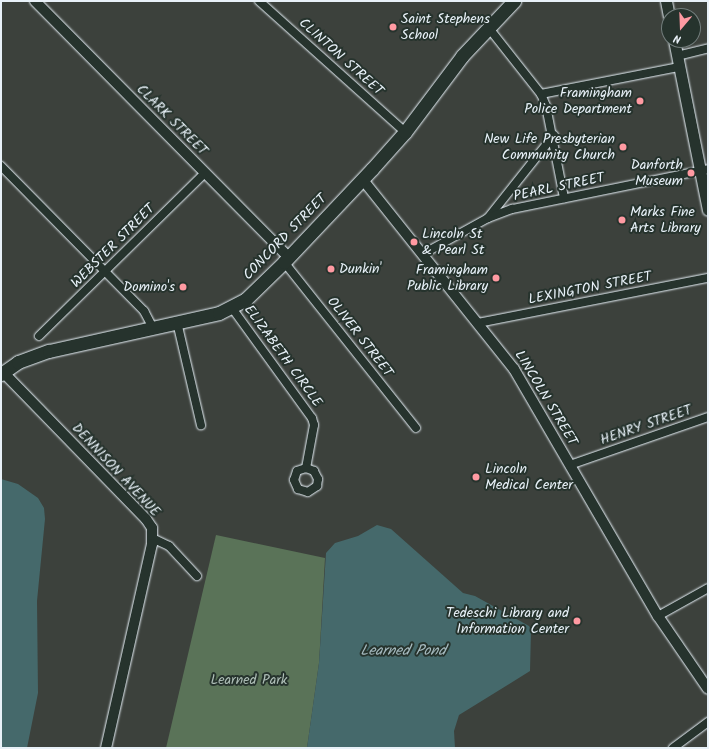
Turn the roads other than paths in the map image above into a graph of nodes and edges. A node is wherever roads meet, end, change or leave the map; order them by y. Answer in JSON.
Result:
{"nodes":[{"id":1,"x":35,"y":1,"type":"edge"},
{"id":2,"x":259,"y":1,"type":"edge"},
{"id":3,"x":514,"y":1,"type":"edge"},
{"id":4,"x":488,"y":27,"type":"junction"},
{"id":5,"x":675,"y":48,"type":"edge"},
{"id":6,"x":708,"y":48,"type":"edge"},
{"id":7,"x":678,"y":62,"type":"junction"},
{"id":8,"x":541,"y":94,"type":"junction"},
{"id":9,"x":405,"y":132,"type":"junction"},
{"id":10,"x":554,"y":135,"type":"junction"},
{"id":11,"x":1,"y":166,"type":"edge"},
{"id":12,"x":704,"y":170,"type":"edge"},
{"id":13,"x":205,"y":173,"type":"junction"},
{"id":14,"x":363,"y":180,"type":"junction"},
{"id":15,"x":564,"y":198,"type":"junction"},
{"id":16,"x":708,"y":210,"type":"edge"},
{"id":17,"x":488,"y":218,"type":"junction"},
{"id":18,"x":423,"y":254,"type":"junction"},
{"id":19,"x":287,"y":260,"type":"junction"},
{"id":20,"x":106,"y":272,"type":"junction"},
{"id":21,"x":708,"y":278,"type":"edge"},
{"id":22,"x":232,"y":308,"type":"junction"},
{"id":23,"x":177,"y":322,"type":"junction"},
{"id":24,"x":478,"y":323,"type":"junction"},
{"id":25,"x":153,"y":328,"type":"junction"},
{"id":26,"x":39,"y":336,"type":"dead end"},
{"id":27,"x":2,"y":372,"type":"edge"},
{"id":28,"x":708,"y":417,"type":"edge"},
{"id":29,"x":201,"y":425,"type":"dead end"},
{"id":30,"x":416,"y":428,"type":"dead end"},
{"id":31,"x":570,"y":465,"type":"junction"},
{"id":32,"x":306,"y":468,"type":"dead end"},
{"id":33,"x":152,"y":538,"type":"junction"},
{"id":34,"x":197,"y":576,"type":"dead end"},
{"id":35,"x":708,"y":588,"type":"edge"},
{"id":36,"x":658,"y":616,"type":"junction"},
{"id":37,"x":708,"y":689,"type":"edge"},
{"id":38,"x":708,"y":722,"type":"edge"},
{"id":39,"x":106,"y":748,"type":"edge"},
{"id":40,"x":673,"y":748,"type":"edge"}],
"edges":[{"from":1,"to":13,"type":"street","name":"CLARK STREET"},
{"from":2,"to":9,"type":"street","name":"CLINTON STREET"},
{"from":3,"to":4,"type":"main road","name":"CONCORD STREET"},
{"from":4,"to":8,"type":"street"},
{"from":4,"to":9,"type":"main road","name":"CONCORD STREET"},
{"from":5,"to":7,"type":"main road"},
{"from":6,"to":7,"type":"street"},
{"from":7,"to":8,"type":"street"},
{"from":7,"to":12,"type":"main road"},
{"from":8,"to":10,"type":"street"},
{"from":9,"to":14,"type":"main road","name":"CONCORD STREET"},
{"from":10,"to":15,"type":"street"},
{"from":10,"to":17,"type":"street"},
{"from":11,"to":20,"type":"street"},
{"from":12,"to":15,"type":"street","name":"PEARL STREET"},
{"from":12,"to":16,"type":"main road"},
{"from":13,"to":19,"type":"street","name":"CLARK STREET"},
{"from":13,"to":20,"type":"street","name":"WEBSTER STREET"},
{"from":14,"to":18,"type":"street","name":"LINCOLN STREET"},
{"from":14,"to":19,"type":"main road","name":"CONCORD STREET"},
{"from":15,"to":17,"type":"street","name":"PEARL STREET"},
{"from":17,"to":18,"type":"street","name":"PEARL STREET"},
{"from":18,"to":24,"type":"street","name":"LINCOLN STREET"},
{"from":19,"to":22,"type":"main road","name":"CONCORD STREET"},
{"from":19,"to":30,"type":"street","name":"OLIVER STREET"},
{"from":20,"to":25,"type":"street"},
{"from":20,"to":26,"type":"street","name":"WEBSTER STREET"},
{"from":21,"to":24,"type":"street","name":"LEXINGTON STREET"},
{"from":22,"to":23,"type":"main road","name":"CONCORD STREET"},
{"from":22,"to":32,"type":"street","name":"ELIZABETH CIRCLE"},
{"from":23,"to":25,"type":"main road","name":"CONCORD STREET"},
{"from":23,"to":29,"type":"street"},
{"from":24,"to":31,"type":"street","name":"LINCOLN STREET"},
{"from":25,"to":27,"type":"main road","name":"CONCORD STREET"},
{"from":27,"to":33,"type":"street","name":"DENNISON AVENUE"},
{"from":28,"to":31,"type":"street","name":"HENRY STREET"},
{"from":31,"to":36,"type":"street","name":"LINCOLN STREET"},
{"from":33,"to":34,"type":"street"},
{"from":33,"to":39,"type":"street","name":"DENNISON AVENUE"},
{"from":35,"to":36,"type":"street"},
{"from":36,"to":37,"type":"street","name":"LINCOLN STREET"},
{"from":38,"to":40,"type":"street"}]}
